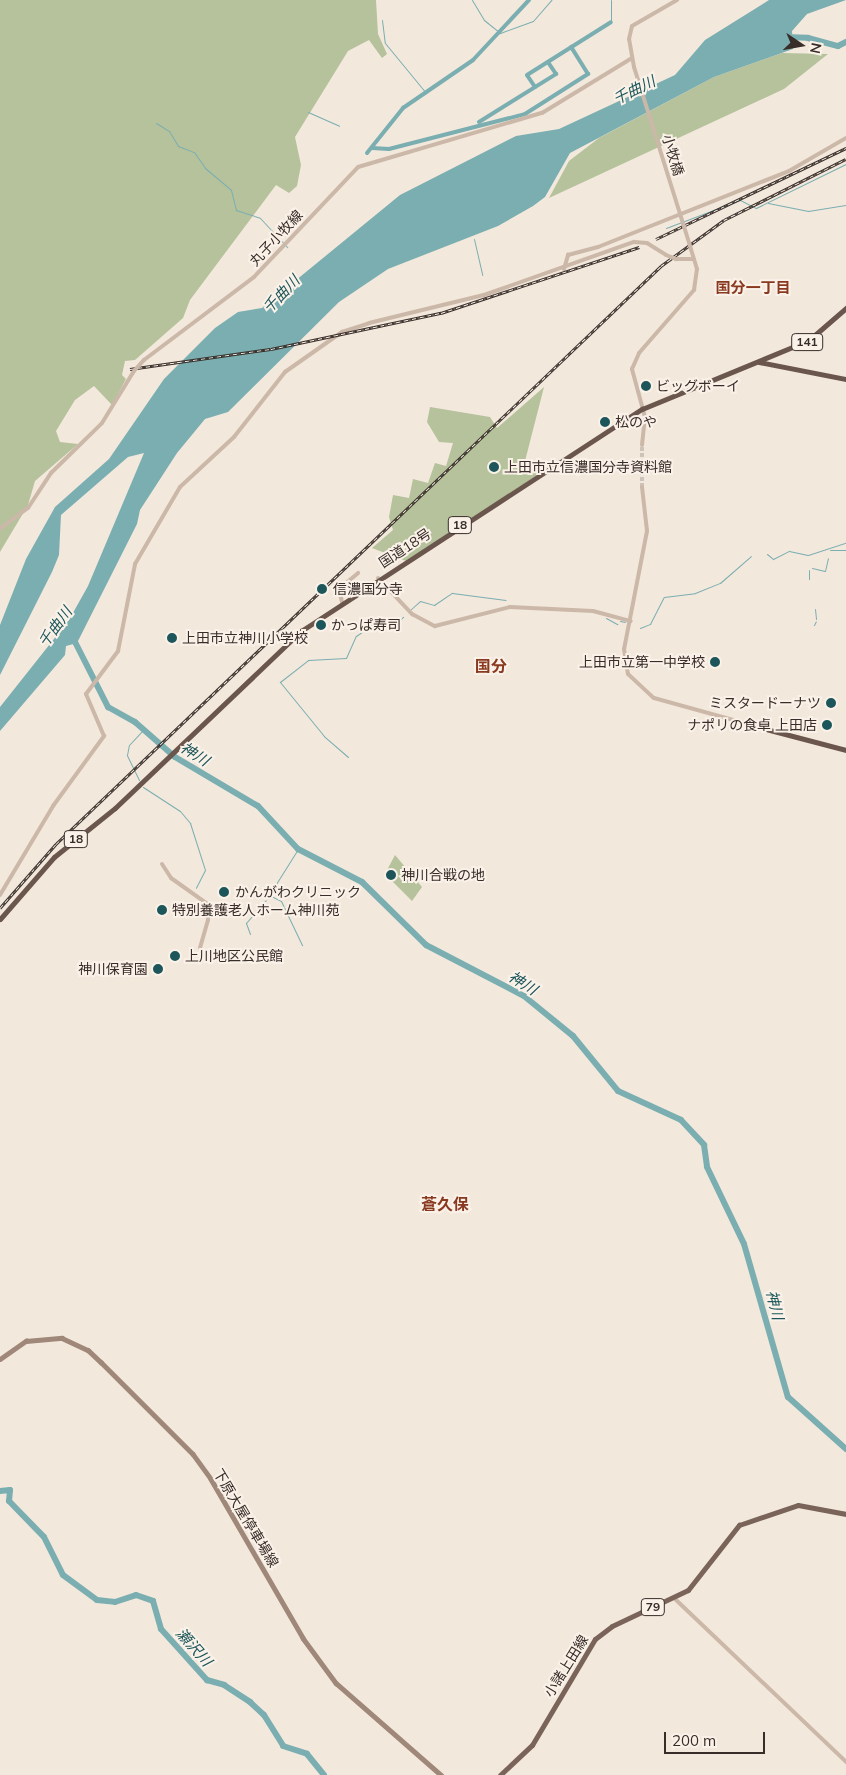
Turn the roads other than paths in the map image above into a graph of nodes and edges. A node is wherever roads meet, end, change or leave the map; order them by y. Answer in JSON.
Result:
{"nodes":[{"id":1,"x":677,"y":0,"type":"edge"},
{"id":2,"x":632,"y":58,"type":"junction"},
{"id":3,"x":846,"y":138,"type":"edge"},
{"id":4,"x":694,"y":259,"type":"junction"},
{"id":5,"x":564,"y":269,"type":"junction"},
{"id":6,"x":846,"y":308,"type":"edge"},
{"id":7,"x":759,"y":362,"type":"junction"},
{"id":8,"x":846,"y":379,"type":"edge"},
{"id":9,"x":642,"y":409,"type":"junction"},
{"id":10,"x":642,"y":445,"type":"tunnel mouth"},
{"id":11,"x":642,"y":487,"type":"tunnel mouth"},
{"id":12,"x":1,"y":528,"type":"edge"},
{"id":13,"x":358,"y":573,"type":"dead end"},
{"id":14,"x":378,"y":578,"type":"junction"},
{"id":15,"x":342,"y":602,"type":"junction"},
{"id":16,"x":631,"y":621,"type":"junction"},
{"id":17,"x":762,"y":728,"type":"joint"},
{"id":18,"x":846,"y":748,"type":"edge"},
{"id":19,"x":162,"y":864,"type":"dead end"},
{"id":20,"x":0,"y":895,"type":"edge"},
{"id":21,"x":0,"y":918,"type":"edge"},
{"id":22,"x":200,"y":948,"type":"dead end"},
{"id":23,"x":0,"y":1359,"type":"edge"},
{"id":24,"x":846,"y":1514,"type":"edge"},
{"id":25,"x":674,"y":1598,"type":"junction"},
{"id":26,"x":846,"y":1762,"type":"edge"},
{"id":27,"x":441,"y":1775,"type":"edge"},
{"id":28,"x":500,"y":1775,"type":"edge"}],
"edges":[{"from":1,"to":2,"type":"street","name":"小牧橋"},
{"from":2,"to":4,"type":"street","name":"小牧橋","bridge":true},
{"from":2,"to":12,"type":"street","name":"丸子小牧線","bridge":true},
{"from":3,"to":5,"type":"street"},
{"from":4,"to":5,"type":"street","bridge":true},
{"from":4,"to":9,"type":"street"},
{"from":5,"to":20,"type":"street"},
{"from":6,"to":7,"type":"highway","number":"141"},
{"from":7,"to":8,"type":"highway"},
{"from":7,"to":9,"type":"highway","name":"国道18号","number":"18"},
{"from":9,"to":10,"type":"street"},
{"from":9,"to":14,"type":"highway","name":"国道18号","number":"18"},
{"from":11,"to":16,"type":"street"},
{"from":13,"to":15,"type":"street"},
{"from":14,"to":15,"type":"highway","name":"国道18号","number":"18"},
{"from":14,"to":16,"type":"street"},
{"from":15,"to":21,"type":"highway","name":"国道18号","number":"18"},
{"from":16,"to":17,"type":"street"},
{"from":17,"to":18,"type":"highway"},
{"from":19,"to":22,"type":"street"},
{"from":23,"to":27,"type":"main road","name":"下原大屋停車場線"},
{"from":24,"to":25,"type":"main road","name":"小諸上田線","number":"79"},
{"from":25,"to":26,"type":"street"},
{"from":25,"to":28,"type":"main road","name":"小諸上田線","number":"79"}]}
